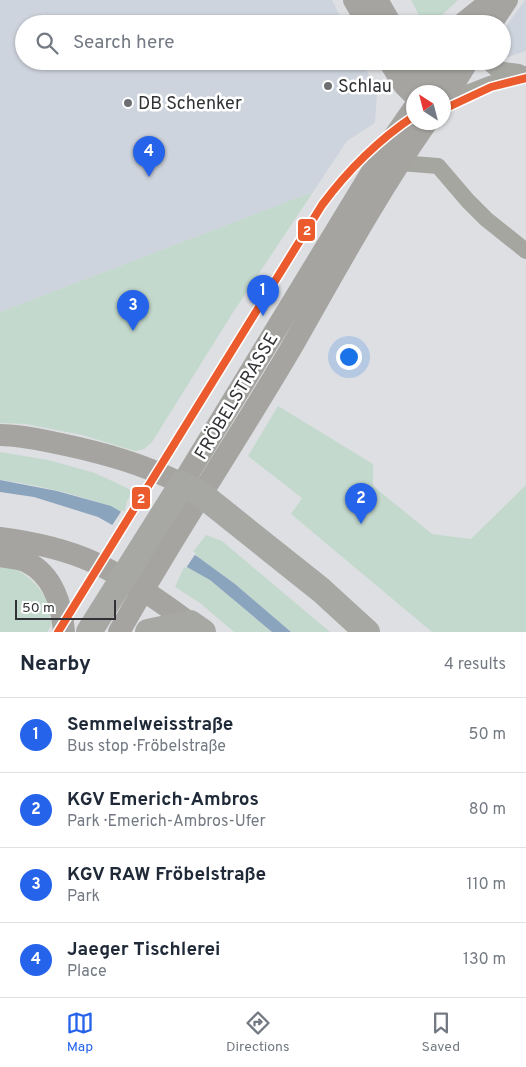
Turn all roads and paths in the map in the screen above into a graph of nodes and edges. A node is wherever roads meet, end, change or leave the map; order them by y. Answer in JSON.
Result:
{"nodes":[{"id":1,"x":354,"y":0,"type":"edge"},
{"id":2,"x":377,"y":0,"type":"edge"},
{"id":3,"x":493,"y":7,"type":"edge"},
{"id":4,"x":363,"y":15,"type":"edge"},
{"id":5,"x":386,"y":15,"type":"edge"},
{"id":6,"x":478,"y":15,"type":"edge"},
{"id":7,"x":395,"y":70,"type":"edge"},
{"id":8,"x":418,"y":70,"type":"edge"},
{"id":9,"x":442,"y":70,"type":"edge"},
{"id":10,"x":458,"y":70,"type":"edge"},
{"id":11,"x":496,"y":70,"type":"edge"},
{"id":12,"x":526,"y":74,"type":"edge"},
{"id":13,"x":426,"y":85,"type":"edge"},
{"id":14,"x":435,"y":85,"type":"edge"},
{"id":15,"x":442,"y":85,"type":"edge"},
{"id":16,"x":406,"y":86,"type":"edge"},
{"id":17,"x":451,"y":91,"type":"edge"},
{"id":18,"x":406,"y":120,"type":"edge"},
{"id":19,"x":422,"y":130,"type":"edge"},
{"id":20,"x":400,"y":163,"type":"junction"},
{"id":21,"x":526,"y":251,"type":"edge"},
{"id":22,"x":0,"y":436,"type":"edge"},
{"id":23,"x":192,"y":490,"type":"junction"},
{"id":24,"x":0,"y":538,"type":"edge"},
{"id":25,"x":0,"y":556,"type":"edge"},
{"id":26,"x":137,"y":577,"type":"junction"},
{"id":27,"x":197,"y":627,"type":"edge"},
{"id":28,"x":64,"y":632,"type":"edge"},
{"id":29,"x":89,"y":632,"type":"edge"},
{"id":30,"x":119,"y":632,"type":"edge"},
{"id":31,"x":148,"y":632,"type":"edge"},
{"id":32,"x":367,"y":632,"type":"edge"}],
"edges":[{"from":1,"to":4,"type":"main road"},
{"from":2,"to":5,"type":"main road"},
{"from":3,"to":6,"type":"main road"},
{"from":7,"to":16,"type":"main road"},
{"from":8,"to":13,"type":"main road"},
{"from":9,"to":14,"type":"main road"},
{"from":10,"to":15,"type":"main road"},
{"from":11,"to":12,"type":"street"},
{"from":12,"to":17,"type":"street"},
{"from":18,"to":23,"type":"main road","name":"FRÖBELSTRASSE"},
{"from":19,"to":20,"type":"main road","name":"FRÖBELSTRASSE"},
{"from":20,"to":21,"type":"street"},
{"from":20,"to":23,"type":"main road","name":"FRÖBELSTRASSE"},
{"from":22,"to":23,"type":"main road"},
{"from":23,"to":26,"type":"main road","name":"FRÖBELSTRASSE"},
{"from":23,"to":32,"type":"main road"},
{"from":24,"to":26,"type":"main road"},
{"from":25,"to":28,"type":"main road"},
{"from":26,"to":27,"type":"main road"},
{"from":26,"to":29,"type":"main road","name":"FRÖBELSTRASSE"},
{"from":26,"to":30,"type":"main road","name":"FRÖBELSTRASSE"},
{"from":27,"to":31,"type":"main road"}]}
